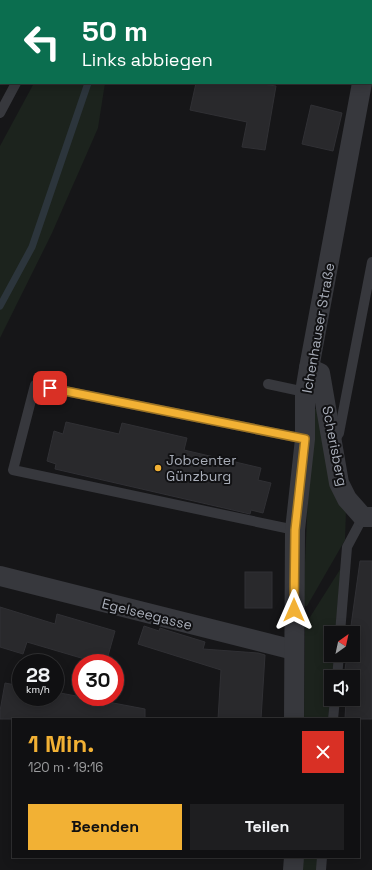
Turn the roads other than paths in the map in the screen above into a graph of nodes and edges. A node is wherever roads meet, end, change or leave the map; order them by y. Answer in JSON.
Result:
{"nodes":[{"id":1,"x":15,"y":84,"type":"edge"},
{"id":2,"x":362,"y":84,"type":"edge"},
{"id":3,"x":0,"y":113,"type":"edge"},
{"id":4,"x":372,"y":262,"type":"edge"},
{"id":5,"x":309,"y":368,"type":"junction"},
{"id":6,"x":268,"y":384,"type":"dead end"},
{"id":7,"x":305,"y":392,"type":"junction"},
{"id":8,"x":305,"y":439,"type":"junction"},
{"id":9,"x":333,"y":443,"type":"junction"},
{"id":10,"x":368,"y":517,"type":"edge"},
{"id":11,"x":295,"y":530,"type":"junction"},
{"id":12,"x":0,"y":576,"type":"edge"},
{"id":13,"x":341,"y":626,"type":"edge"},
{"id":14,"x":294,"y":650,"type":"junction"},
{"id":15,"x":334,"y":706,"type":"edge"},
{"id":16,"x":294,"y":718,"type":"edge"},
{"id":17,"x":333,"y":718,"type":"edge"},
{"id":18,"x":294,"y":858,"type":"edge"},
{"id":19,"x":322,"y":858,"type":"edge"},
{"id":20,"x":293,"y":870,"type":"edge"},
{"id":21,"x":321,"y":870,"type":"edge"}],
"edges":[{"from":1,"to":3,"type":"lane"},
{"from":2,"to":5,"type":"street","name":"Ichenhauser Straße"},
{"from":4,"to":9,"type":"lane"},
{"from":5,"to":7,"type":"street","name":"Ichenhauser Straße"},
{"from":5,"to":9,"type":"street","name":"Scherisberg"},
{"from":6,"to":7,"type":"lane"},
{"from":7,"to":8,"type":"street","name":"Ichenhauser Straße"},
{"from":8,"to":11,"type":"street","name":"Ichenhauser Straße"},
{"from":8,"to":11,"type":"lane"},
{"from":9,"to":10,"type":"street","name":"Scherisberg"},
{"from":10,"to":13,"type":"lane"},
{"from":11,"to":14,"type":"street","name":"Ichenhauser Straße"},
{"from":12,"to":14,"type":"street","name":"Egelseegasse"},
{"from":14,"to":16,"type":"street","name":"Ichenhauser Straße"},
{"from":15,"to":17,"type":"lane"},
{"from":18,"to":20,"type":"street"},
{"from":19,"to":21,"type":"lane"}]}
